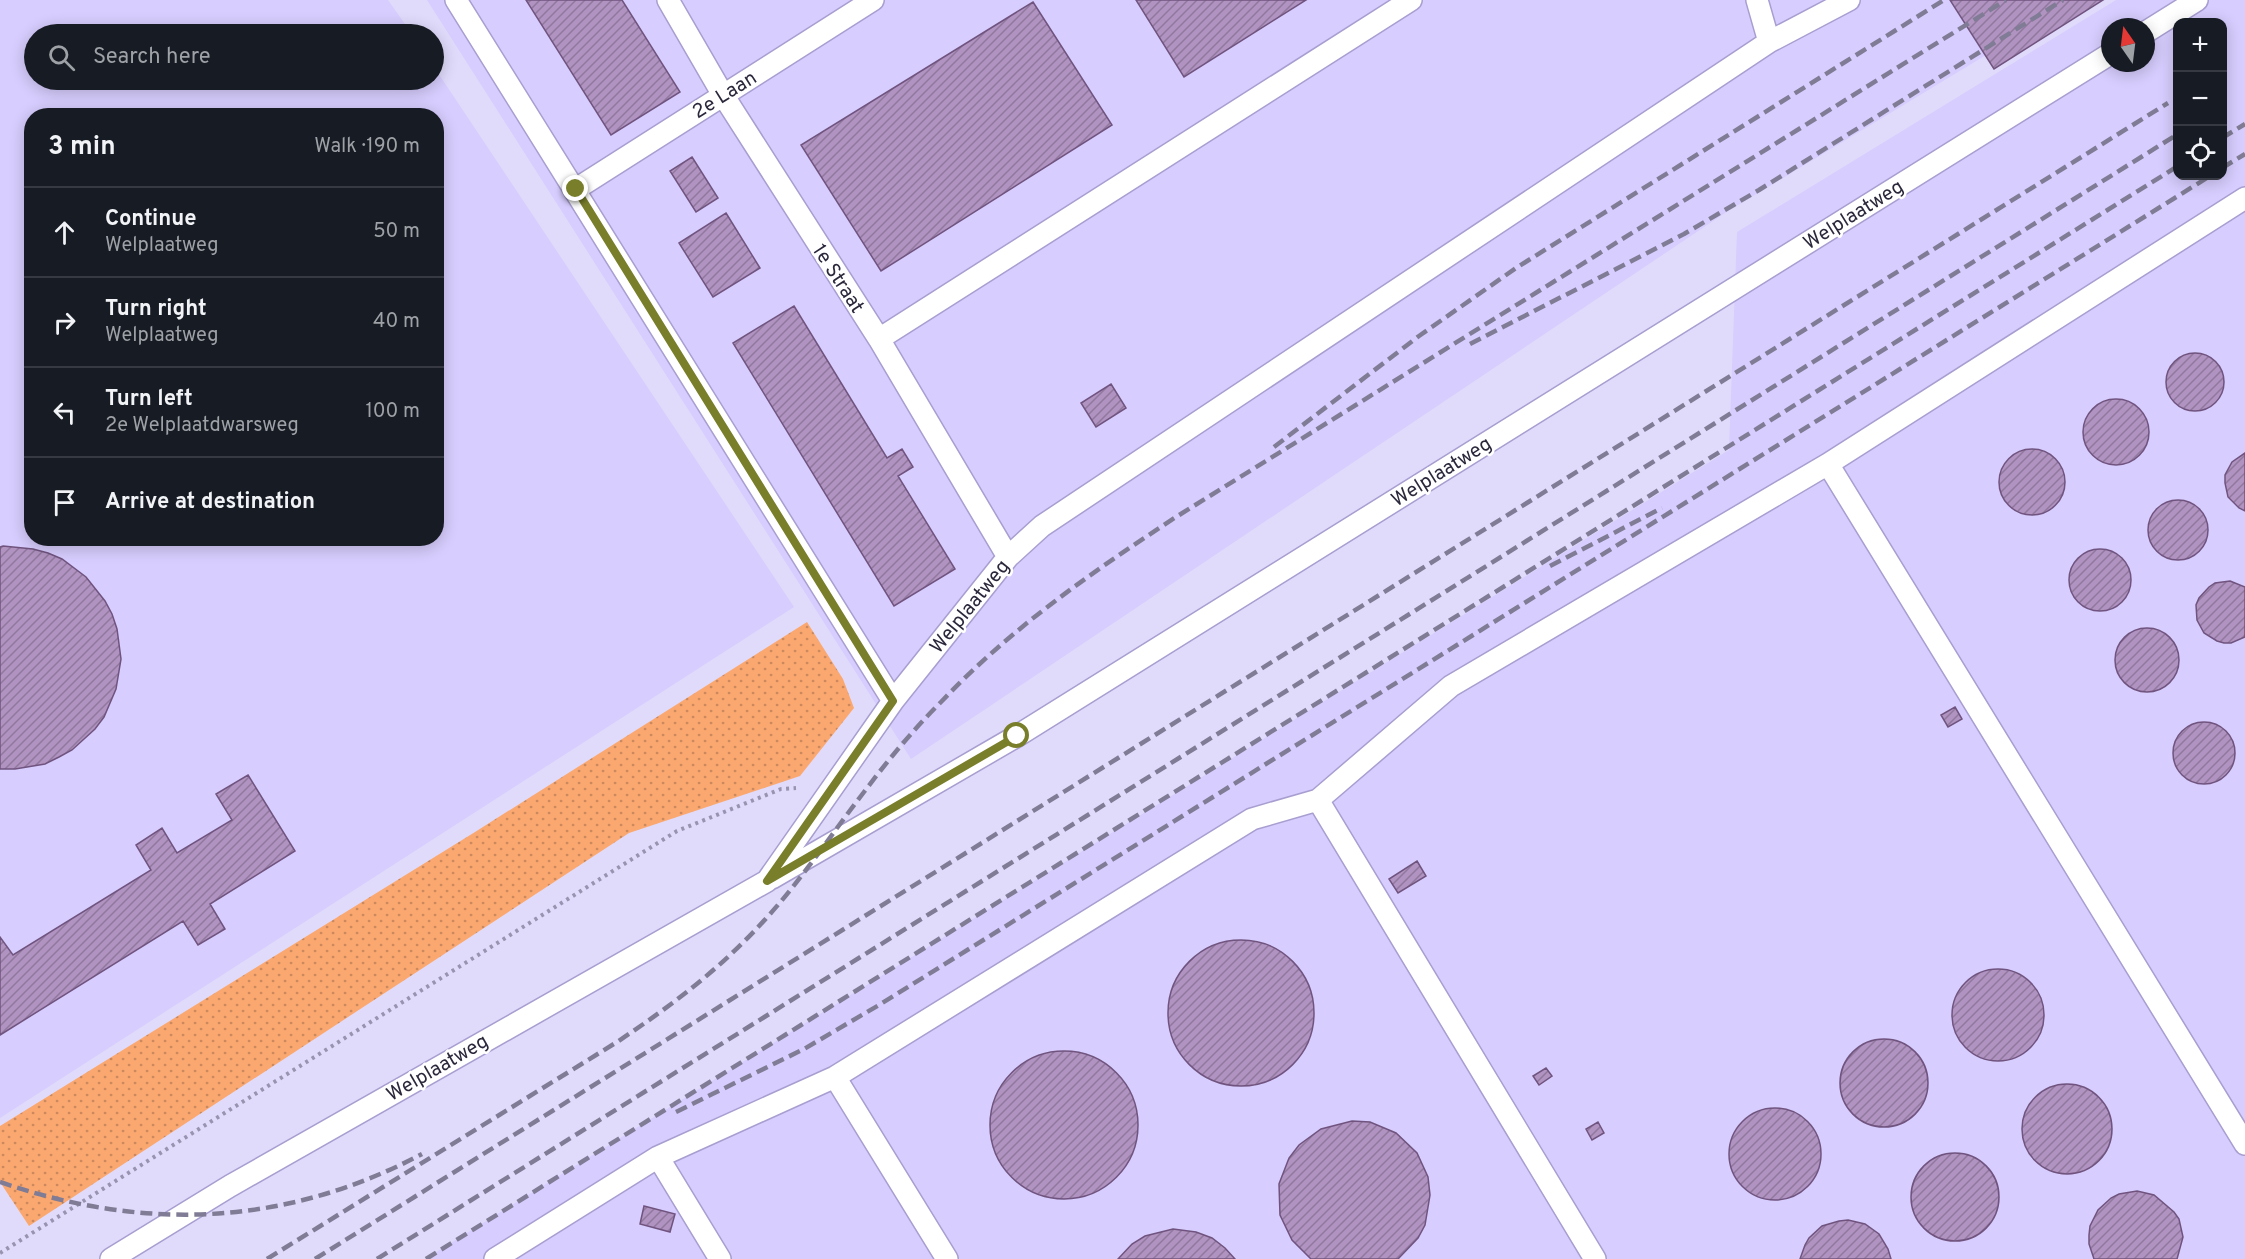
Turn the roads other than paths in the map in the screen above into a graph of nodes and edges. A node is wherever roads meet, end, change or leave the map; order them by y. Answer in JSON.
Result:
{"nodes":[{"id":1,"x":456,"y":0,"type":"edge"},
{"id":2,"x":668,"y":0,"type":"edge"},
{"id":3,"x":873,"y":0,"type":"edge"},
{"id":4,"x":1411,"y":0,"type":"edge"},
{"id":5,"x":1757,"y":0,"type":"edge"},
{"id":6,"x":1849,"y":0,"type":"edge"},
{"id":7,"x":2197,"y":0,"type":"edge"},
{"id":8,"x":2155,"y":26,"type":"edge"},
{"id":9,"x":1769,"y":42,"type":"junction"},
{"id":10,"x":2101,"y":60,"type":"edge"},
{"id":11,"x":723,"y":95,"type":"junction"},
{"id":12,"x":576,"y":189,"type":"junction"},
{"id":13,"x":2245,"y":198,"type":"edge"},
{"id":14,"x":879,"y":339,"type":"junction"},
{"id":15,"x":1828,"y":464,"type":"junction"},
{"id":16,"x":1008,"y":557,"type":"junction"},
{"id":17,"x":893,"y":701,"type":"junction"},
{"id":18,"x":1318,"y":800,"type":"junction"},
{"id":19,"x":767,"y":881,"type":"junction"},
{"id":20,"x":834,"y":1077,"type":"junction"},
{"id":21,"x":2245,"y":1143,"type":"edge"},
{"id":22,"x":658,"y":1157,"type":"junction"},
{"id":23,"x":111,"y":1259,"type":"edge"},
{"id":24,"x":495,"y":1259,"type":"edge"},
{"id":25,"x":720,"y":1259,"type":"edge"},
{"id":26,"x":947,"y":1259,"type":"edge"},
{"id":27,"x":1595,"y":1259,"type":"edge"}],
"edges":[{"from":1,"to":12,"type":"lane"},
{"from":2,"to":11,"type":"lane","name":"1e Straat"},
{"from":3,"to":11,"type":"lane","name":"2e Laan"},
{"from":4,"to":14,"type":"lane"},
{"from":5,"to":9,"type":"lane"},
{"from":6,"to":9,"type":"lane","name":"Welplaatweg"},
{"from":7,"to":8,"type":"lane"},
{"from":9,"to":16,"type":"lane","name":"Welplaatweg"},
{"from":10,"to":19,"type":"lane","name":"Welplaatweg"},
{"from":11,"to":12,"type":"lane","name":"2e Laan"},
{"from":11,"to":14,"type":"lane","name":"1e Straat"},
{"from":12,"to":17,"type":"lane"},
{"from":13,"to":15,"type":"lane"},
{"from":14,"to":16,"type":"lane","name":"1e Straat"},
{"from":15,"to":18,"type":"lane"},
{"from":15,"to":21,"type":"lane"},
{"from":16,"to":17,"type":"lane","name":"Welplaatweg"},
{"from":17,"to":19,"type":"lane","name":"Welplaatweg"},
{"from":18,"to":20,"type":"lane"},
{"from":18,"to":27,"type":"lane"},
{"from":19,"to":23,"type":"lane","name":"Welplaatweg"},
{"from":20,"to":22,"type":"lane"},
{"from":20,"to":26,"type":"lane"},
{"from":22,"to":24,"type":"lane"},
{"from":22,"to":25,"type":"lane"}]}
